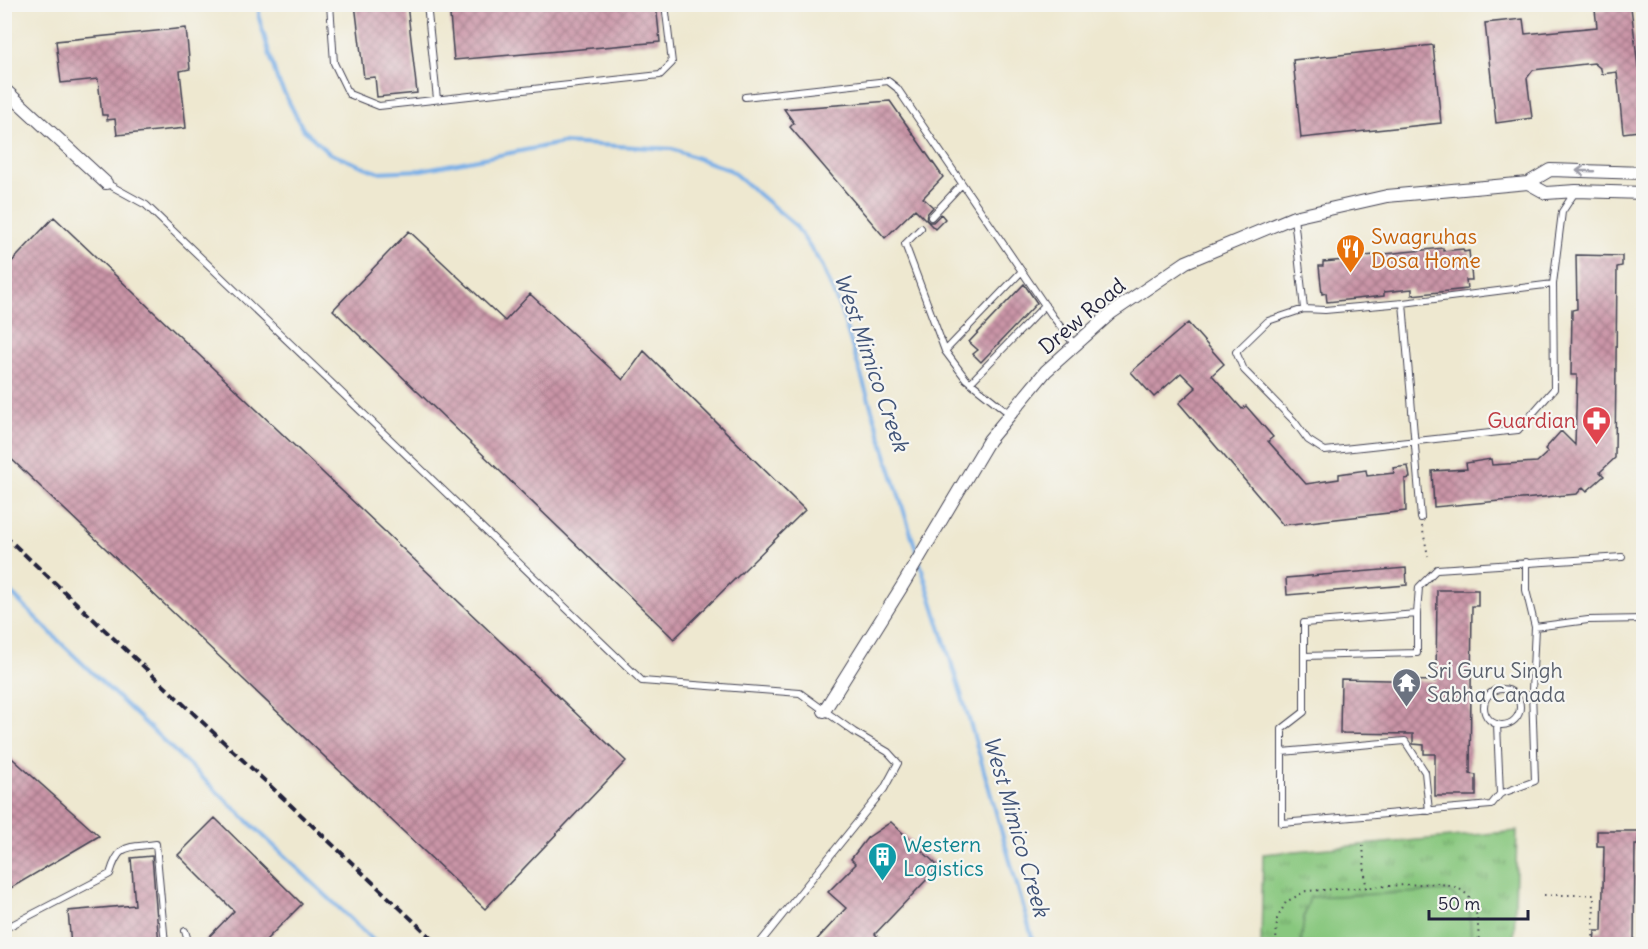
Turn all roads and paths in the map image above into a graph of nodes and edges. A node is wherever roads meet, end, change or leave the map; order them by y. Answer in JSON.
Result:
{"nodes":[{"id":1,"x":330,"y":4,"type":"edge"},
{"id":2,"x":427,"y":4,"type":"edge"},
{"id":3,"x":665,"y":4,"type":"edge"},
{"id":4,"x":4,"y":90,"type":"edge"},
{"id":5,"x":745,"y":97,"type":"dead end"},
{"id":6,"x":437,"y":99,"type":"junction"},
{"id":7,"x":1644,"y":173,"type":"edge"},
{"id":8,"x":106,"y":183,"type":"joint"},
{"id":9,"x":1528,"y":183,"type":"junction"},
{"id":10,"x":962,"y":184,"type":"junction"},
{"id":11,"x":1576,"y":191,"type":"junction"},
{"id":12,"x":1644,"y":193,"type":"edge"},
{"id":13,"x":931,"y":217,"type":"dead end"},
{"id":14,"x":1294,"y":217,"type":"junction"},
{"id":15,"x":921,"y":228,"type":"dead end"},
{"id":16,"x":1022,"y":271,"type":"junction"},
{"id":17,"x":1552,"y":284,"type":"junction"},
{"id":18,"x":1403,"y":303,"type":"junction"},
{"id":19,"x":1045,"y":305,"type":"junction"},
{"id":20,"x":1304,"y":309,"type":"junction"},
{"id":21,"x":1075,"y":345,"type":"junction"},
{"id":22,"x":945,"y":351,"type":"junction"},
{"id":23,"x":971,"y":382,"type":"junction"},
{"id":24,"x":1010,"y":414,"type":"junction"},
{"id":25,"x":1414,"y":442,"type":"junction"},
{"id":26,"x":1421,"y":518,"type":"joint"},
{"id":27,"x":1428,"y":556,"type":"dead end"},
{"id":28,"x":1622,"y":557,"type":"dead end"},
{"id":29,"x":1526,"y":562,"type":"junction"},
{"id":30,"x":1417,"y":614,"type":"junction"},
{"id":31,"x":1644,"y":619,"type":"edge"},
{"id":32,"x":1535,"y":627,"type":"junction"},
{"id":33,"x":1304,"y":656,"type":"junction"},
{"id":34,"x":1533,"y":691,"type":"junction"},
{"id":35,"x":1519,"y":699,"type":"junction"},
{"id":36,"x":824,"y":711,"type":"junction"},
{"id":37,"x":1497,"y":724,"type":"junction"},
{"id":38,"x":1282,"y":752,"type":"junction"},
{"id":39,"x":1500,"y":794,"type":"junction"},
{"id":40,"x":1429,"y":810,"type":"junction"},
{"id":41,"x":1363,"y":845,"type":"dead end"},
{"id":42,"x":1366,"y":888,"type":"junction"},
{"id":43,"x":1544,"y":895,"type":"dead end"},
{"id":44,"x":4,"y":929,"type":"edge"},
{"id":45,"x":185,"y":931,"type":"dead end"},
{"id":46,"x":165,"y":945,"type":"edge"},
{"id":47,"x":189,"y":945,"type":"edge"},
{"id":48,"x":759,"y":945,"type":"edge"},
{"id":49,"x":1276,"y":945,"type":"edge"},
{"id":50,"x":1479,"y":945,"type":"edge"},
{"id":51,"x":1593,"y":945,"type":"edge"}],
"edges":[{"from":1,"to":6,"type":"lane"},
{"from":2,"to":6,"type":"lane"},
{"from":3,"to":6,"type":"lane"},
{"from":4,"to":8,"type":"street"},
{"from":5,"to":10,"type":"lane"},
{"from":7,"to":9,"type":"street","name":"Drew Road","one_way":true},
{"from":8,"to":36,"type":"lane"},
{"from":9,"to":11,"type":"street","name":"Drew Road"},
{"from":9,"to":14,"type":"street","name":"Drew Road"},
{"from":10,"to":13,"type":"lane"},
{"from":10,"to":16,"type":"lane"},
{"from":11,"to":12,"type":"street","name":"Drew Road"},
{"from":11,"to":17,"type":"lane"},
{"from":14,"to":20,"type":"lane"},
{"from":14,"to":21,"type":"street","name":"Drew Road"},
{"from":15,"to":22,"type":"lane"},
{"from":16,"to":19,"type":"lane"},
{"from":16,"to":22,"type":"lane"},
{"from":17,"to":18,"type":"lane"},
{"from":17,"to":25,"type":"lane"},
{"from":18,"to":20,"type":"lane"},
{"from":18,"to":25,"type":"lane"},
{"from":19,"to":21,"type":"lane"},
{"from":19,"to":23,"type":"lane"},
{"from":20,"to":25,"type":"lane"},
{"from":21,"to":24,"type":"street","name":"Drew Road"},
{"from":22,"to":23,"type":"lane"},
{"from":23,"to":24,"type":"lane"},
{"from":24,"to":36,"type":"street","name":"Drew Road"},
{"from":25,"to":26,"type":"lane"},
{"from":26,"to":27,"type":"path"},
{"from":28,"to":29,"type":"lane"},
{"from":29,"to":30,"type":"lane"},
{"from":29,"to":32,"type":"lane"},
{"from":30,"to":33,"type":"lane"},
{"from":30,"to":33,"type":"lane"},
{"from":31,"to":32,"type":"lane"},
{"from":32,"to":34,"type":"lane"},
{"from":33,"to":38,"type":"lane"},
{"from":34,"to":35,"type":"lane"},
{"from":34,"to":39,"type":"lane"},
{"from":35,"to":37,"type":"lane"},
{"from":35,"to":37,"type":"lane"},
{"from":36,"to":48,"type":"lane"},
{"from":37,"to":39,"type":"lane"},
{"from":38,"to":40,"type":"lane"},
{"from":38,"to":40,"type":"lane"},
{"from":39,"to":40,"type":"lane"},
{"from":41,"to":42,"type":"path"},
{"from":42,"to":49,"type":"path"},
{"from":42,"to":50,"type":"path"},
{"from":43,"to":51,"type":"path"},
{"from":44,"to":46,"type":"lane"},
{"from":45,"to":47,"type":"lane"}]}
